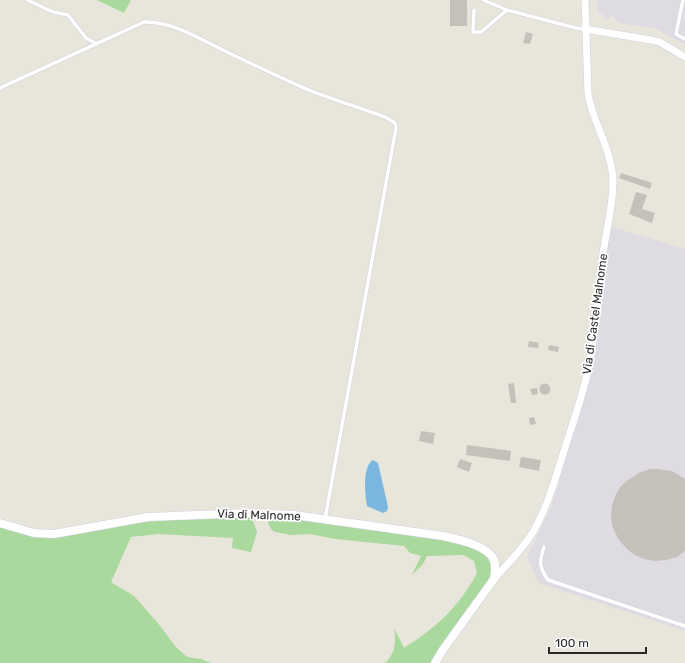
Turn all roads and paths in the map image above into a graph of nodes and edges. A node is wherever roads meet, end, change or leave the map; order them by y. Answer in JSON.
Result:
{"nodes":[{"id":1,"x":27,"y":0,"type":"edge"},
{"id":2,"x":483,"y":0,"type":"edge"},
{"id":3,"x":585,"y":0,"type":"edge"},
{"id":4,"x":683,"y":0,"type":"edge"},
{"id":5,"x":474,"y":10,"type":"dead end"},
{"id":6,"x":507,"y":10,"type":"junction"},
{"id":7,"x":585,"y":29,"type":"junction"},
{"id":8,"x":685,"y":39,"type":"edge"},
{"id":9,"x":97,"y":44,"type":"junction"},
{"id":10,"x":685,"y":57,"type":"edge"},
{"id":11,"x":0,"y":88,"type":"edge"},
{"id":12,"x":324,"y":520,"type":"junction"},
{"id":13,"x":0,"y":523,"type":"edge"},
{"id":14,"x":544,"y":547,"type":"dead end"},
{"id":15,"x":494,"y":579,"type":"junction"},
{"id":16,"x":685,"y":626,"type":"edge"},
{"id":17,"x":435,"y":663,"type":"edge"}],
"edges":[{"from":1,"to":9,"type":"lane"},
{"from":2,"to":6,"type":"lane"},
{"from":3,"to":7,"type":"street","name":"Via di Castel Malnome"},
{"from":4,"to":8,"type":"lane"},
{"from":5,"to":6,"type":"lane"},
{"from":6,"to":7,"type":"lane"},
{"from":7,"to":10,"type":"street"},
{"from":7,"to":15,"type":"street","name":"Via di Castel Malnome"},
{"from":9,"to":11,"type":"lane"},
{"from":9,"to":12,"type":"lane"},
{"from":12,"to":13,"type":"street","name":"Via di Malnome"},
{"from":12,"to":15,"type":"street","name":"Via di Malnome"},
{"from":14,"to":16,"type":"lane"},
{"from":15,"to":17,"type":"street","name":"Via di Castel Malnome"}]}
